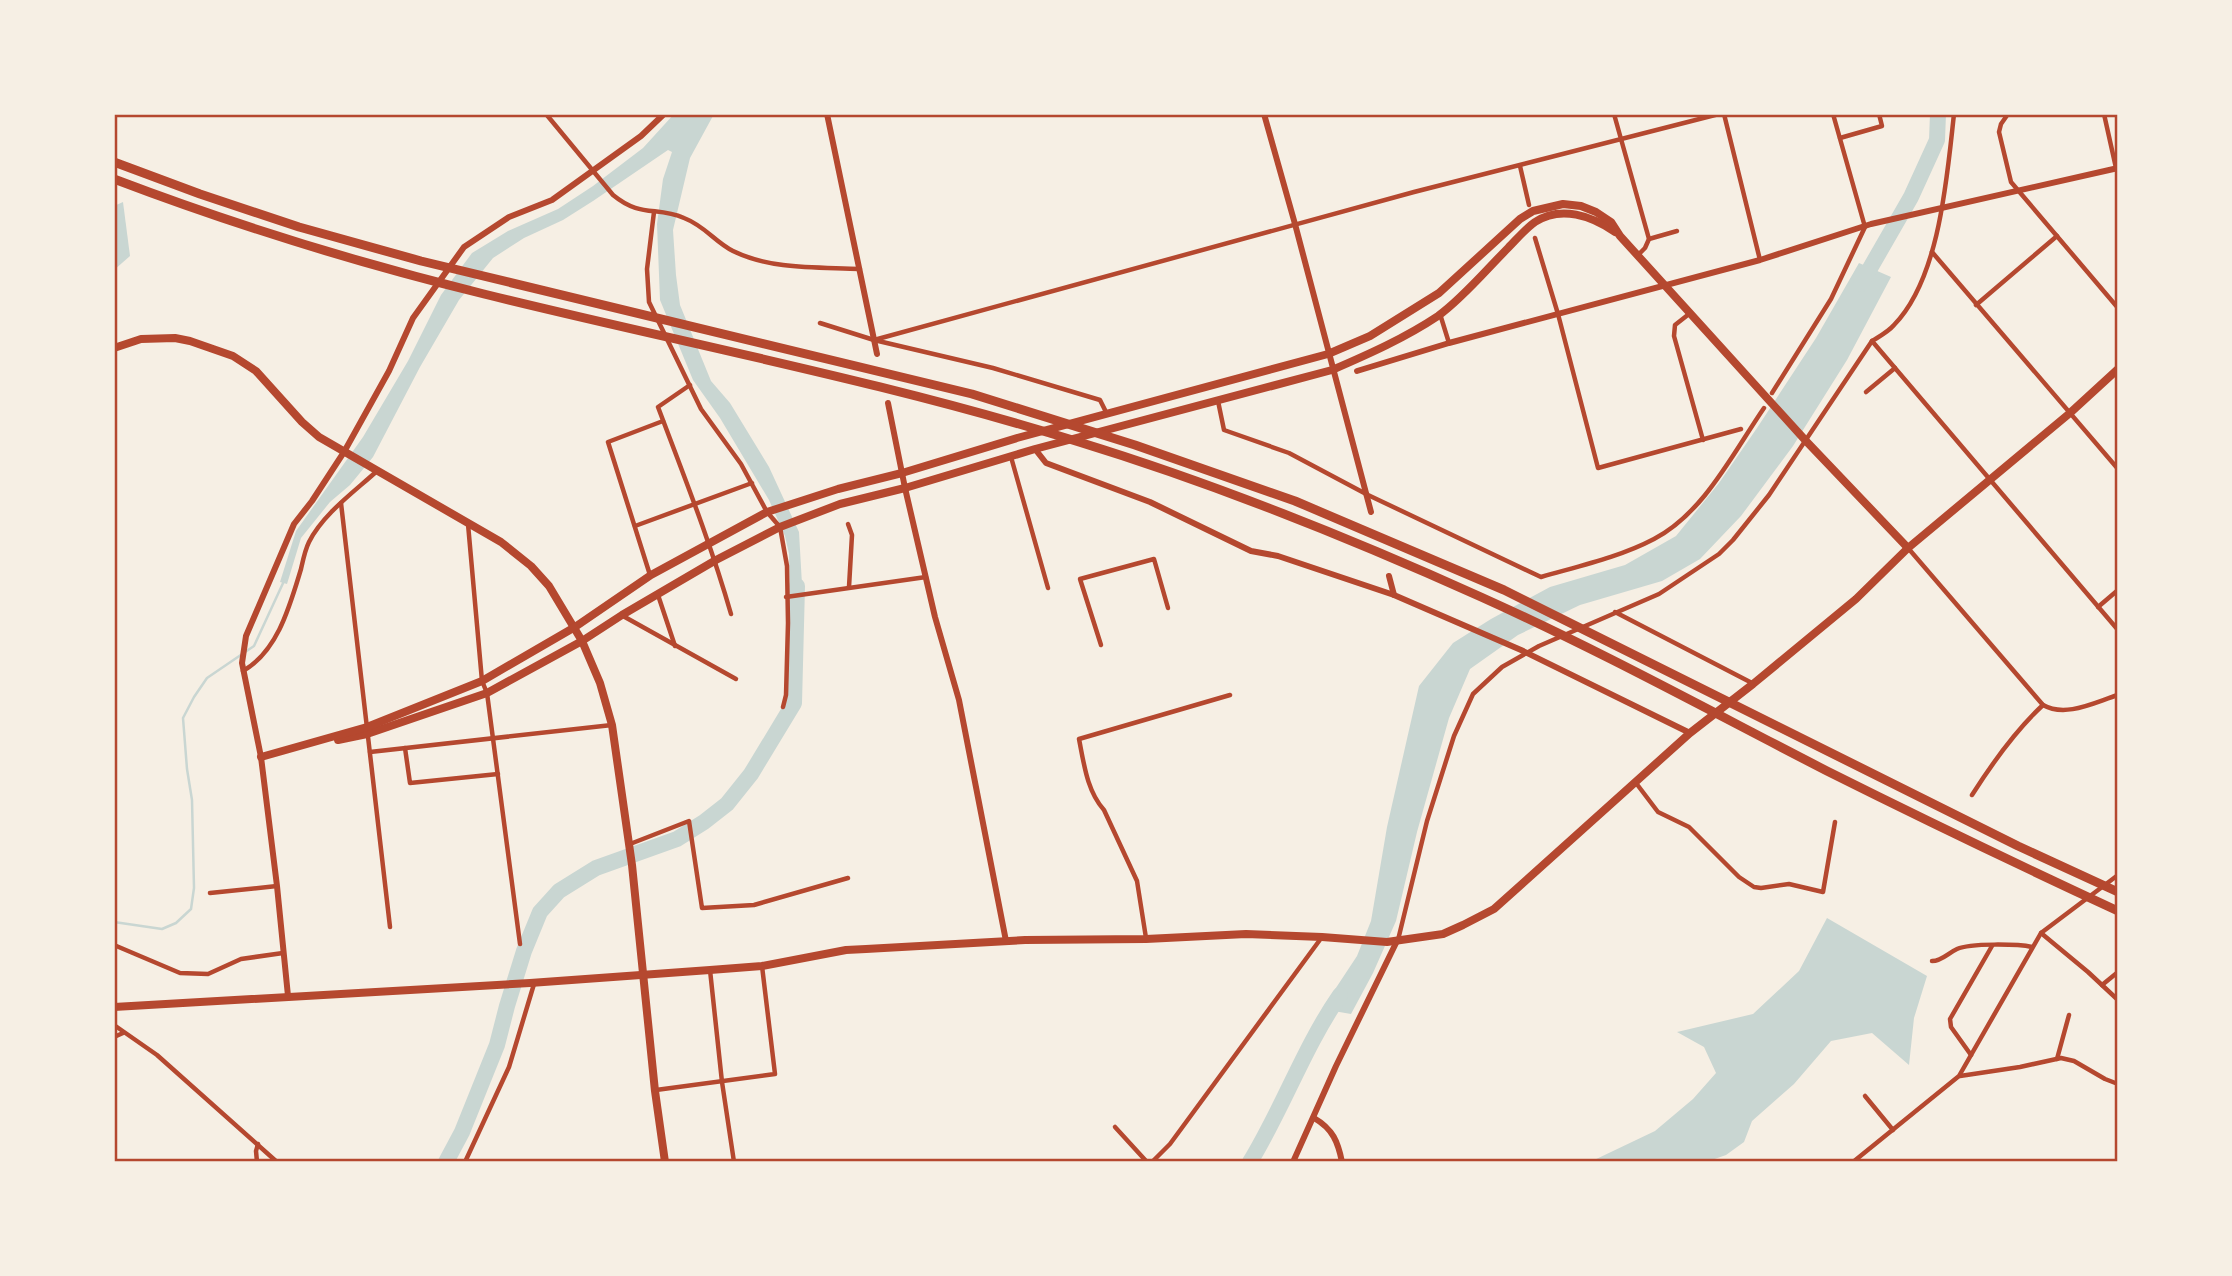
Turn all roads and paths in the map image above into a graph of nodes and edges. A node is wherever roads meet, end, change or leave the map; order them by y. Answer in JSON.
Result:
{"nodes":[{"id":1,"x":546,"y":114,"type":"edge"},
{"id":2,"x":664,"y":114,"type":"edge"},
{"id":3,"x":827,"y":114,"type":"edge"},
{"id":4,"x":1265,"y":114,"type":"edge"},
{"id":5,"x":1614,"y":114,"type":"edge"},
{"id":6,"x":1722,"y":114,"type":"edge"},
{"id":7,"x":1833,"y":114,"type":"edge"},
{"id":8,"x":1879,"y":114,"type":"edge"},
{"id":9,"x":1954,"y":114,"type":"edge"},
{"id":10,"x":2008,"y":114,"type":"edge"},
{"id":11,"x":2104,"y":114,"type":"edge"},
{"id":12,"x":1840,"y":138,"type":"junction"},
{"id":13,"x":1621,"y":139,"type":"junction"},
{"id":14,"x":114,"y":162,"type":"edge"},
{"id":15,"x":1520,"y":166,"type":"junction"},
{"id":16,"x":2117,"y":168,"type":"edge"},
{"id":17,"x":596,"y":173,"type":"junction"},
{"id":18,"x":114,"y":179,"type":"edge"},
{"id":19,"x":2017,"y":191,"type":"junction"},
{"id":20,"x":1529,"y":205,"type":"dead end"},
{"id":21,"x":1943,"y":208,"type":"junction"},
{"id":22,"x":653,"y":212,"type":"junction"},
{"id":23,"x":1296,"y":224,"type":"junction"},
{"id":24,"x":1868,"y":225,"type":"junction"},
{"id":25,"x":1677,"y":231,"type":"dead end"},
{"id":26,"x":1620,"y":236,"type":"junction"},
{"id":27,"x":2057,"y":236,"type":"junction"},
{"id":28,"x":1535,"y":238,"type":"dead end"},
{"id":29,"x":1649,"y":239,"type":"junction"},
{"id":30,"x":1931,"y":252,"type":"junction"},
{"id":31,"x":1637,"y":255,"type":"junction"},
{"id":32,"x":1760,"y":260,"type":"junction"},
{"id":33,"x":861,"y":269,"type":"junction"},
{"id":34,"x":1664,"y":285,"type":"junction"},
{"id":35,"x":1976,"y":305,"type":"junction"},
{"id":36,"x":2118,"y":307,"type":"edge"},
{"id":37,"x":1690,"y":313,"type":"junction"},
{"id":38,"x":1440,"y":314,"type":"junction"},
{"id":39,"x":1558,"y":314,"type":"junction"},
{"id":40,"x":820,"y":323,"type":"dead end"},
{"id":41,"x":874,"y":340,"type":"junction"},
{"id":42,"x":1872,"y":341,"type":"junction"},
{"id":43,"x":1449,"y":343,"type":"junction"},
{"id":44,"x":114,"y":348,"type":"edge"},
{"id":45,"x":877,"y":354,"type":"dead end"},
{"id":46,"x":1328,"y":355,"type":"junction"},
{"id":47,"x":1895,"y":368,"type":"junction"},
{"id":48,"x":2118,"y":369,"type":"edge"},
{"id":49,"x":1332,"y":370,"type":"junction"},
{"id":50,"x":1357,"y":371,"type":"dead end"},
{"id":51,"x":690,"y":385,"type":"junction"},
{"id":52,"x":1866,"y":392,"type":"dead end"},
{"id":53,"x":1770,"y":396,"type":"junction"},
{"id":54,"x":1218,"y":401,"type":"junction"},
{"id":55,"x":888,"y":403,"type":"dead end"},
{"id":56,"x":1764,"y":408,"type":"dead end"},
{"id":57,"x":2070,"y":413,"type":"junction"},
{"id":58,"x":1107,"y":414,"type":"junction"},
{"id":59,"x":663,"y":421,"type":"junction"},
{"id":60,"x":1741,"y":429,"type":"dead end"},
{"id":61,"x":1703,"y":440,"type":"junction"},
{"id":62,"x":1806,"y":441,"type":"junction"},
{"id":63,"x":1035,"y":449,"type":"junction"},
{"id":64,"x":344,"y":452,"type":"junction"},
{"id":65,"x":1011,"y":456,"type":"junction"},
{"id":66,"x":2118,"y":469,"type":"edge"},
{"id":67,"x":376,"y":471,"type":"junction"},
{"id":68,"x":902,"y":473,"type":"junction"},
{"id":69,"x":1990,"y":481,"type":"junction"},
{"id":70,"x":752,"y":483,"type":"junction"},
{"id":71,"x":905,"y":488,"type":"junction"},
{"id":72,"x":1368,"y":495,"type":"junction"},
{"id":73,"x":341,"y":503,"type":"junction"},
{"id":74,"x":695,"y":503,"type":"junction"},
{"id":75,"x":767,"y":512,"type":"junction"},
{"id":76,"x":1371,"y":512,"type":"dead end"},
{"id":77,"x":468,"y":523,"type":"junction"},
{"id":78,"x":848,"y":524,"type":"dead end"},
{"id":79,"x":635,"y":526,"type":"junction"},
{"id":80,"x":779,"y":527,"type":"junction"},
{"id":81,"x":707,"y":543,"type":"junction"},
{"id":82,"x":1909,"y":548,"type":"junction"},
{"id":83,"x":716,"y":560,"type":"junction"},
{"id":84,"x":650,"y":575,"type":"junction"},
{"id":85,"x":1389,"y":576,"type":"dead end"},
{"id":86,"x":926,"y":577,"type":"junction"},
{"id":87,"x":849,"y":587,"type":"junction"},
{"id":88,"x":1048,"y":587,"type":"dead end"},
{"id":89,"x":2118,"y":590,"type":"edge"},
{"id":90,"x":658,"y":594,"type":"junction"},
{"id":91,"x":1394,"y":595,"type":"junction"},
{"id":92,"x":788,"y":597,"type":"junction"},
{"id":93,"x":2098,"y":607,"type":"junction"},
{"id":94,"x":1168,"y":608,"type":"dead end"},
{"id":95,"x":1615,"y":612,"type":"junction"},
{"id":96,"x":731,"y":614,"type":"dead end"},
{"id":97,"x":622,"y":615,"type":"junction"},
{"id":98,"x":575,"y":628,"type":"junction"},
{"id":99,"x":2118,"y":630,"type":"edge"},
{"id":100,"x":582,"y":641,"type":"junction"},
{"id":101,"x":1101,"y":645,"type":"dead end"},
{"id":102,"x":675,"y":646,"type":"junction"},
{"id":103,"x":1524,"y":652,"type":"junction"},
{"id":104,"x":243,"y":671,"type":"junction"},
{"id":105,"x":736,"y":679,"type":"dead end"},
{"id":106,"x":482,"y":681,"type":"junction"},
{"id":107,"x":1753,"y":684,"type":"junction"},
{"id":108,"x":487,"y":692,"type":"junction"},
{"id":109,"x":1230,"y":695,"type":"dead end"},
{"id":110,"x":2118,"y":695,"type":"edge"},
{"id":111,"x":2043,"y":705,"type":"junction"},
{"id":112,"x":783,"y":707,"type":"dead end"},
{"id":113,"x":612,"y":725,"type":"junction"},
{"id":114,"x":367,"y":731,"type":"junction"},
{"id":115,"x":1690,"y":733,"type":"junction"},
{"id":116,"x":493,"y":738,"type":"junction"},
{"id":117,"x":405,"y":748,"type":"junction"},
{"id":118,"x":370,"y":752,"type":"junction"},
{"id":119,"x":261,"y":757,"type":"junction"},
{"id":120,"x":498,"y":774,"type":"junction"},
{"id":121,"x":1636,"y":783,"type":"junction"},
{"id":122,"x":1972,"y":795,"type":"dead end"},
{"id":123,"x":1835,"y":822,"type":"dead end"},
{"id":124,"x":629,"y":847,"type":"junction"},
{"id":125,"x":2118,"y":875,"type":"edge"},
{"id":126,"x":848,"y":878,"type":"dead end"},
{"id":127,"x":277,"y":886,"type":"junction"},
{"id":128,"x":2118,"y":892,"type":"edge"},
{"id":129,"x":210,"y":893,"type":"dead end"},
{"id":130,"x":2118,"y":911,"type":"edge"},
{"id":131,"x":390,"y":928,"type":"dead end"},
{"id":132,"x":2041,"y":933,"type":"junction"},
{"id":133,"x":1322,"y":937,"type":"junction"},
{"id":134,"x":1146,"y":939,"type":"junction"},
{"id":135,"x":1006,"y":941,"type":"junction"},
{"id":136,"x":1398,"y":941,"type":"junction"},
{"id":137,"x":520,"y":944,"type":"dead end"},
{"id":138,"x":114,"y":945,"type":"edge"},
{"id":139,"x":1992,"y":946,"type":"junction"},
{"id":140,"x":2032,"y":947,"type":"junction"},
{"id":141,"x":283,"y":953,"type":"junction"},
{"id":142,"x":1932,"y":961,"type":"dead end"},
{"id":143,"x":762,"y":966,"type":"junction"},
{"id":144,"x":710,"y":970,"type":"junction"},
{"id":145,"x":2118,"y":972,"type":"edge"},
{"id":146,"x":643,"y":975,"type":"junction"},
{"id":147,"x":532,"y":983,"type":"junction"},
{"id":148,"x":2102,"y":985,"type":"junction"},
{"id":149,"x":288,"y":996,"type":"junction"},
{"id":150,"x":2118,"y":1000,"type":"edge"},
{"id":151,"x":114,"y":1007,"type":"edge"},
{"id":152,"x":2069,"y":1015,"type":"dead end"},
{"id":153,"x":114,"y":1025,"type":"edge"},
{"id":154,"x":124,"y":1033,"type":"junction"},
{"id":155,"x":114,"y":1037,"type":"edge"},
{"id":156,"x":1971,"y":1055,"type":"junction"},
{"id":157,"x":2057,"y":1059,"type":"junction"},
{"id":158,"x":1959,"y":1076,"type":"junction"},
{"id":159,"x":722,"y":1082,"type":"junction"},
{"id":160,"x":2118,"y":1084,"type":"edge"},
{"id":161,"x":655,"y":1091,"type":"junction"},
{"id":162,"x":1865,"y":1096,"type":"dead end"},
{"id":163,"x":1314,"y":1118,"type":"junction"},
{"id":164,"x":1115,"y":1127,"type":"dead end"},
{"id":165,"x":1893,"y":1130,"type":"junction"},
{"id":166,"x":258,"y":1144,"type":"junction"},
{"id":167,"x":257,"y":1162,"type":"edge"},
{"id":168,"x":277,"y":1162,"type":"edge"},
{"id":169,"x":465,"y":1162,"type":"edge"},
{"id":170,"x":665,"y":1162,"type":"edge"},
{"id":171,"x":734,"y":1162,"type":"edge"},
{"id":172,"x":1150,"y":1162,"type":"edge"},
{"id":173,"x":1293,"y":1162,"type":"edge"},
{"id":174,"x":1342,"y":1162,"type":"edge"},
{"id":175,"x":1853,"y":1162,"type":"edge"}],
"edges":[{"from":1,"to":17,"type":"street"},
{"from":2,"to":17,"type":"street"},
{"from":3,"to":33,"type":"street"},
{"from":4,"to":23,"type":"street"},
{"from":5,"to":13,"type":"street"},
{"from":6,"to":13,"type":"street"},
{"from":6,"to":32,"type":"street"},
{"from":7,"to":12,"type":"street"},
{"from":8,"to":12,"type":"street"},
{"from":9,"to":21,"type":"street"},
{"from":10,"to":19,"type":"street"},
{"from":11,"to":16,"type":"street"},
{"from":12,"to":24,"type":"street"},
{"from":13,"to":15,"type":"street"},
{"from":13,"to":29,"type":"street"},
{"from":14,"to":128,"type":"highway"},
{"from":15,"to":20,"type":"street"},
{"from":15,"to":23,"type":"street"},
{"from":16,"to":19,"type":"street"},
{"from":17,"to":22,"type":"street"},
{"from":17,"to":64,"type":"street"},
{"from":18,"to":130,"type":"highway"},
{"from":19,"to":21,"type":"street"},
{"from":19,"to":27,"type":"street"},
{"from":21,"to":24,"type":"street"},
{"from":21,"to":30,"type":"street"},
{"from":22,"to":33,"type":"street"},
{"from":22,"to":51,"type":"street"},
{"from":23,"to":41,"type":"street"},
{"from":23,"to":46,"type":"street"},
{"from":24,"to":32,"type":"street"},
{"from":24,"to":53,"type":"street"},
{"from":25,"to":29,"type":"street"},
{"from":26,"to":31,"type":"main road"},
{"from":26,"to":38,"type":"main road"},
{"from":26,"to":46,"type":"main road"},
{"from":27,"to":35,"type":"street"},
{"from":27,"to":36,"type":"street"},
{"from":28,"to":39,"type":"street"},
{"from":29,"to":31,"type":"street"},
{"from":30,"to":35,"type":"street"},
{"from":30,"to":42,"type":"street"},
{"from":31,"to":34,"type":"main road"},
{"from":32,"to":34,"type":"street"},
{"from":33,"to":41,"type":"street"},
{"from":34,"to":37,"type":"main road"},
{"from":34,"to":39,"type":"street"},
{"from":35,"to":57,"type":"street"},
{"from":37,"to":53,"type":"main road"},
{"from":37,"to":61,"type":"street"},
{"from":38,"to":43,"type":"street"},
{"from":38,"to":49,"type":"main road"},
{"from":39,"to":43,"type":"street"},
{"from":39,"to":61,"type":"street"},
{"from":40,"to":41,"type":"street"},
{"from":41,"to":45,"type":"street"},
{"from":41,"to":58,"type":"street"},
{"from":42,"to":47,"type":"street"},
{"from":42,"to":62,"type":"street"},
{"from":43,"to":50,"type":"street"},
{"from":44,"to":64,"type":"main road"},
{"from":46,"to":49,"type":"street"},
{"from":46,"to":58,"type":"main road"},
{"from":47,"to":52,"type":"street"},
{"from":47,"to":69,"type":"street"},
{"from":48,"to":57,"type":"main road"},
{"from":49,"to":54,"type":"main road"},
{"from":49,"to":72,"type":"street"},
{"from":51,"to":59,"type":"street"},
{"from":51,"to":70,"type":"street"},
{"from":53,"to":62,"type":"main road"},
{"from":54,"to":63,"type":"main road"},
{"from":54,"to":72,"type":"street"},
{"from":55,"to":68,"type":"street"},
{"from":56,"to":72,"type":"street"},
{"from":57,"to":66,"type":"street"},
{"from":57,"to":69,"type":"main road"},
{"from":58,"to":68,"type":"main road"},
{"from":59,"to":74,"type":"street"},
{"from":59,"to":79,"type":"street"},
{"from":60,"to":61,"type":"street"},
{"from":62,"to":82,"type":"main road"},
{"from":62,"to":95,"type":"street"},
{"from":63,"to":65,"type":"main road"},
{"from":63,"to":91,"type":"street"},
{"from":64,"to":67,"type":"main road"},
{"from":64,"to":104,"type":"street"},
{"from":65,"to":71,"type":"main road"},
{"from":65,"to":88,"type":"street"},
{"from":67,"to":73,"type":"street"},
{"from":67,"to":77,"type":"main road"},
{"from":68,"to":71,"type":"street"},
{"from":68,"to":75,"type":"main road"},
{"from":69,"to":82,"type":"main road"},
{"from":69,"to":93,"type":"street"},
{"from":70,"to":74,"type":"street"},
{"from":70,"to":75,"type":"street"},
{"from":71,"to":80,"type":"main road"},
{"from":71,"to":86,"type":"street"},
{"from":72,"to":76,"type":"street"},
{"from":73,"to":104,"type":"street"},
{"from":73,"to":114,"type":"street"},
{"from":74,"to":79,"type":"street"},
{"from":74,"to":81,"type":"street"},
{"from":75,"to":80,"type":"street"},
{"from":75,"to":81,"type":"main road"},
{"from":77,"to":98,"type":"main road"},
{"from":77,"to":106,"type":"street"},
{"from":78,"to":87,"type":"street"},
{"from":79,"to":84,"type":"street"},
{"from":80,"to":83,"type":"main road"},
{"from":80,"to":92,"type":"street"},
{"from":81,"to":83,"type":"street"},
{"from":81,"to":84,"type":"main road"},
{"from":82,"to":107,"type":"main road"},
{"from":82,"to":111,"type":"street"},
{"from":83,"to":90,"type":"main road"},
{"from":83,"to":96,"type":"street"},
{"from":84,"to":98,"type":"main road"},
{"from":85,"to":91,"type":"street"},
{"from":86,"to":87,"type":"street"},
{"from":86,"to":135,"type":"street"},
{"from":87,"to":92,"type":"street"},
{"from":89,"to":93,"type":"street"},
{"from":90,"to":97,"type":"main road"},
{"from":90,"to":102,"type":"street"},
{"from":91,"to":103,"type":"street"},
{"from":92,"to":112,"type":"street"},
{"from":93,"to":99,"type":"street"},
{"from":94,"to":101,"type":"street"},
{"from":95,"to":103,"type":"street"},
{"from":95,"to":107,"type":"street"},
{"from":97,"to":100,"type":"main road"},
{"from":97,"to":102,"type":"street"},
{"from":98,"to":100,"type":"main road"},
{"from":98,"to":106,"type":"main road"},
{"from":100,"to":108,"type":"main road"},
{"from":100,"to":113,"type":"main road"},
{"from":102,"to":105,"type":"street"},
{"from":103,"to":115,"type":"street"},
{"from":103,"to":136,"type":"street"},
{"from":104,"to":119,"type":"street"},
{"from":106,"to":108,"type":"street"},
{"from":106,"to":114,"type":"main road"},
{"from":107,"to":115,"type":"main road"},
{"from":108,"to":114,"type":"main road"},
{"from":108,"to":116,"type":"street"},
{"from":109,"to":134,"type":"street"},
{"from":110,"to":111,"type":"street"},
{"from":111,"to":122,"type":"street"},
{"from":113,"to":116,"type":"street"},
{"from":113,"to":124,"type":"main road"},
{"from":114,"to":118,"type":"street"},
{"from":114,"to":119,"type":"main road"},
{"from":115,"to":121,"type":"main road"},
{"from":116,"to":117,"type":"street"},
{"from":116,"to":120,"type":"street"},
{"from":117,"to":118,"type":"street"},
{"from":117,"to":120,"type":"street"},
{"from":118,"to":131,"type":"street"},
{"from":119,"to":127,"type":"street"},
{"from":120,"to":137,"type":"street"},
{"from":121,"to":123,"type":"street"},
{"from":121,"to":136,"type":"main road"},
{"from":124,"to":126,"type":"street"},
{"from":124,"to":146,"type":"main road"},
{"from":125,"to":132,"type":"street"},
{"from":127,"to":129,"type":"street"},
{"from":127,"to":141,"type":"street"},
{"from":132,"to":140,"type":"street"},
{"from":132,"to":148,"type":"street"},
{"from":133,"to":134,"type":"main road"},
{"from":133,"to":136,"type":"main road"},
{"from":133,"to":172,"type":"street"},
{"from":134,"to":135,"type":"main road"},
{"from":135,"to":143,"type":"main road"},
{"from":136,"to":163,"type":"street"},
{"from":138,"to":141,"type":"street"},
{"from":139,"to":140,"type":"street"},
{"from":139,"to":142,"type":"street"},
{"from":139,"to":156,"type":"street"},
{"from":140,"to":156,"type":"street"},
{"from":141,"to":149,"type":"street"},
{"from":143,"to":144,"type":"main road"},
{"from":143,"to":159,"type":"street"},
{"from":144,"to":146,"type":"main road"},
{"from":144,"to":159,"type":"street"},
{"from":145,"to":148,"type":"street"},
{"from":146,"to":147,"type":"main road"},
{"from":146,"to":161,"type":"main road"},
{"from":147,"to":149,"type":"main road"},
{"from":147,"to":169,"type":"street"},
{"from":148,"to":150,"type":"street"},
{"from":149,"to":151,"type":"main road"},
{"from":152,"to":157,"type":"street"},
{"from":153,"to":154,"type":"street"},
{"from":154,"to":155,"type":"street"},
{"from":154,"to":166,"type":"street"},
{"from":156,"to":158,"type":"street"},
{"from":157,"to":158,"type":"street"},
{"from":157,"to":160,"type":"street"},
{"from":158,"to":165,"type":"street"},
{"from":159,"to":161,"type":"street"},
{"from":159,"to":171,"type":"street"},
{"from":161,"to":170,"type":"main road"},
{"from":162,"to":165,"type":"street"},
{"from":163,"to":173,"type":"street"},
{"from":163,"to":174,"type":"street"},
{"from":164,"to":172,"type":"street"},
{"from":165,"to":175,"type":"street"},
{"from":166,"to":167,"type":"street"},
{"from":166,"to":168,"type":"street"}]}
